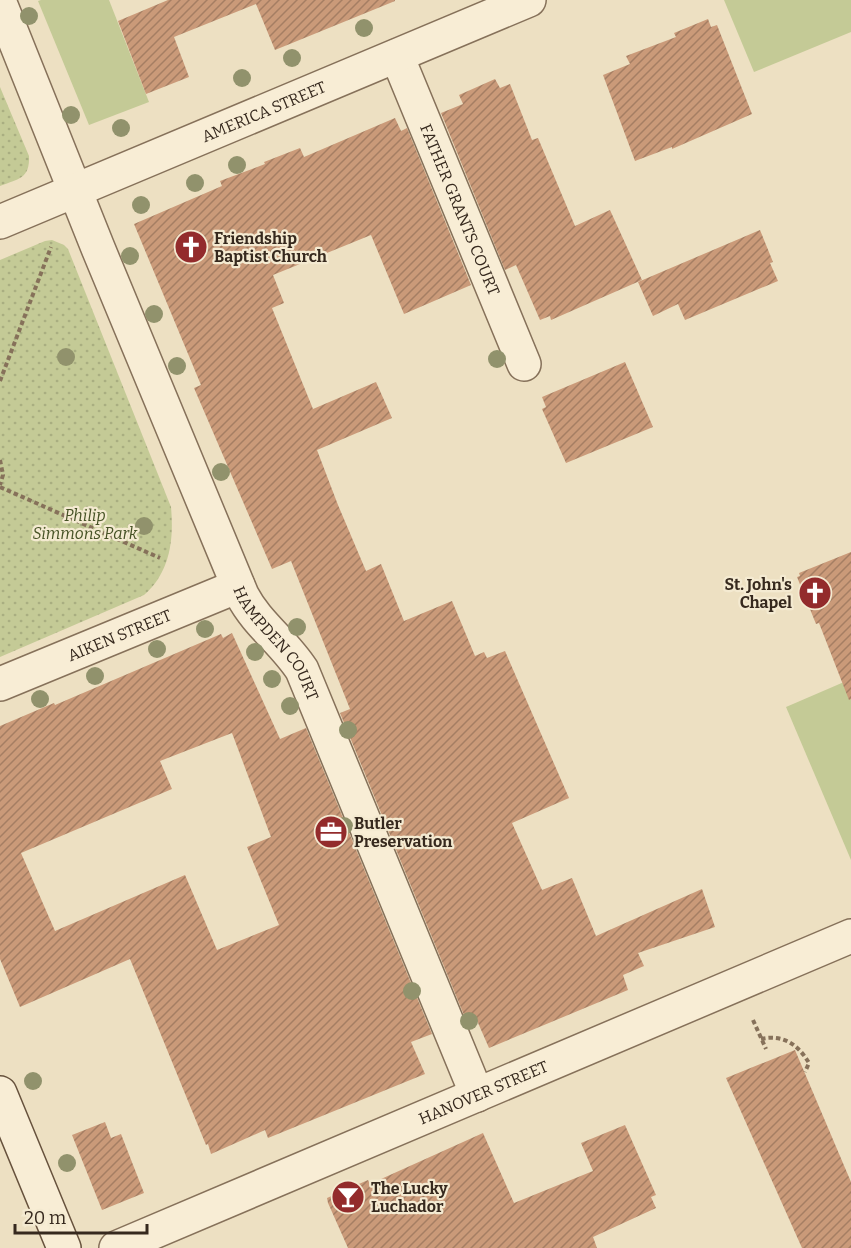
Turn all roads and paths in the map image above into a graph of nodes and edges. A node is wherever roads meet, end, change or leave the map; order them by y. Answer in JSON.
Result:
{"nodes":[{"id":1,"x":529,"y":0,"type":"edge"},
{"id":2,"x":0,"y":3,"type":"edge"},
{"id":3,"x":397,"y":56,"type":"junction"},
{"id":4,"x":75,"y":191,"type":"junction"},
{"id":5,"x":0,"y":222,"type":"edge"},
{"id":6,"x":51,"y":247,"type":"dead end"},
{"id":7,"x":524,"y":364,"type":"dead end"},
{"id":8,"x":0,"y":381,"type":"edge"},
{"id":9,"x":0,"y":460,"type":"edge"},
{"id":10,"x":0,"y":486,"type":"edge"},
{"id":11,"x":160,"y":558,"type":"dead end"},
{"id":12,"x":238,"y":586,"type":"junction"},
{"id":13,"x":0,"y":684,"type":"edge"},
{"id":14,"x":851,"y":936,"type":"edge"},
{"id":15,"x":750,"y":1015,"type":"dead end"},
{"id":16,"x":761,"y":1039,"type":"junction"},
{"id":17,"x":766,"y":1049,"type":"dead end"},
{"id":18,"x":805,"y":1072,"type":"dead end"},
{"id":19,"x":0,"y":1093,"type":"edge"},
{"id":20,"x":477,"y":1095,"type":"junction"},
{"id":21,"x":64,"y":1248,"type":"edge"},
{"id":22,"x":116,"y":1248,"type":"edge"}],
"edges":[{"from":1,"to":3,"type":"street","name":"AMERICA STREET"},
{"from":2,"to":4,"type":"street","name":"HAMPDEN COURT"},
{"from":3,"to":4,"type":"street","name":"AMERICA STREET"},
{"from":3,"to":7,"type":"street","name":"FATHER GRANTS COURT"},
{"from":4,"to":5,"type":"street","name":"AMERICA STREET"},
{"from":4,"to":12,"type":"street","name":"HAMPDEN COURT"},
{"from":6,"to":8,"type":"path"},
{"from":9,"to":10,"type":"path"},
{"from":10,"to":11,"type":"path"},
{"from":12,"to":13,"type":"street","name":"AIKEN STREET"},
{"from":12,"to":20,"type":"street","name":"HAMPDEN COURT"},
{"from":14,"to":20,"type":"street","name":"HANOVER STREET"},
{"from":15,"to":16,"type":"path"},
{"from":16,"to":17,"type":"path"},
{"from":16,"to":18,"type":"path"},
{"from":19,"to":21,"type":"street"},
{"from":20,"to":22,"type":"street","name":"HANOVER STREET"}]}
